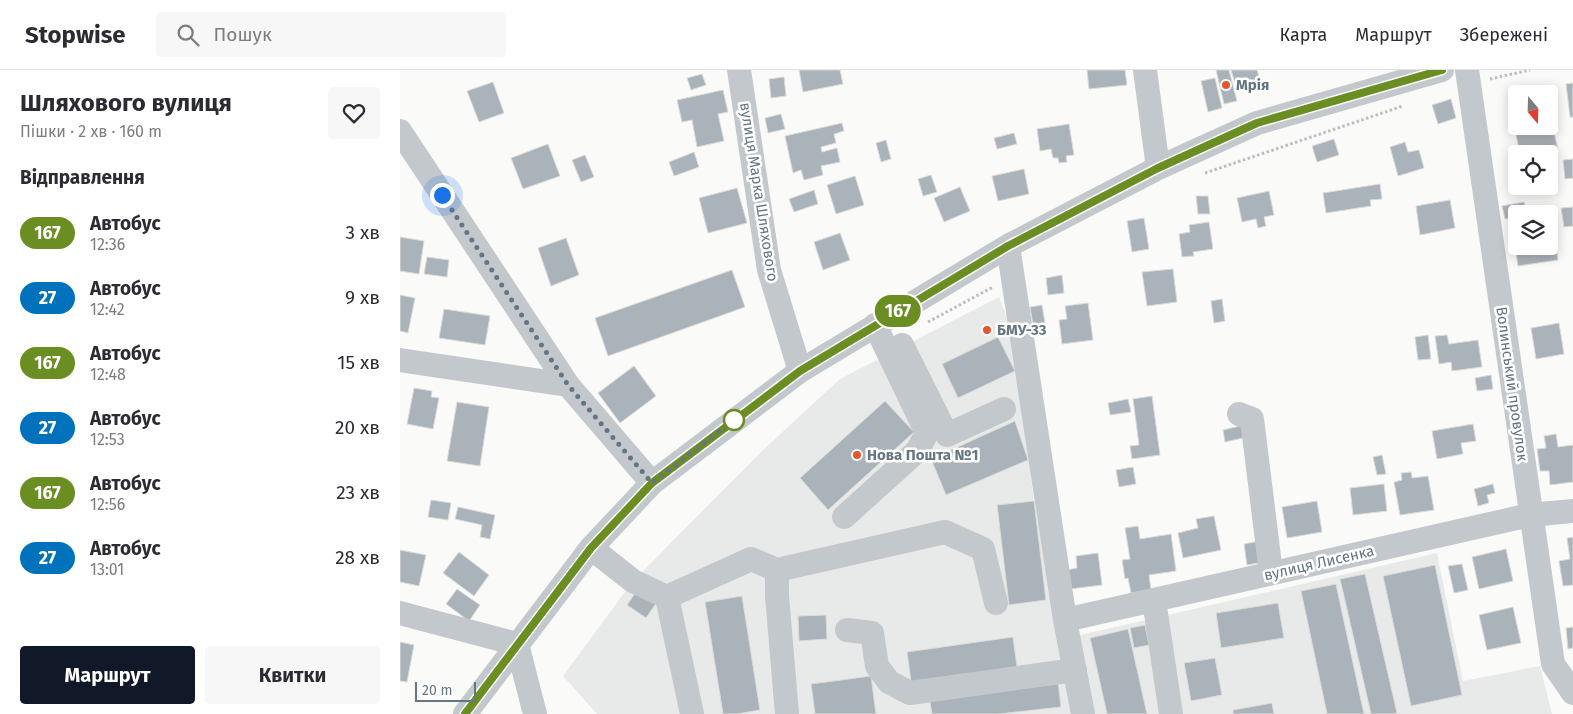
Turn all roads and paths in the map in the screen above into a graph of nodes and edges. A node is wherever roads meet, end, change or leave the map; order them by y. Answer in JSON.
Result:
{"nodes":[{"id":1,"x":739,"y":70,"type":"edge"},
{"id":2,"x":1145,"y":70,"type":"edge"},
{"id":3,"x":1442,"y":70,"type":"edge"},
{"id":4,"x":1530,"y":70,"type":"edge"},
{"id":5,"x":1468,"y":77,"type":"edge"},
{"id":6,"x":1404,"y":106,"type":"dead end"},
{"id":7,"x":400,"y":131,"type":"edge"},
{"id":8,"x":1158,"y":168,"type":"junction"},
{"id":9,"x":1200,"y":174,"type":"dead end"},
{"id":10,"x":1008,"y":246,"type":"junction"},
{"id":11,"x":1012,"y":276,"type":"junction"},
{"id":12,"x":888,"y":327,"type":"junction"},
{"id":13,"x":400,"y":360,"type":"edge"},
{"id":14,"x":800,"y":371,"type":"junction"},
{"id":15,"x":568,"y":385,"type":"junction"},
{"id":16,"x":1004,"y":409,"type":"dead end"},
{"id":17,"x":1239,"y":414,"type":"dead end"},
{"id":18,"x":652,"y":483,"type":"junction"},
{"id":19,"x":1573,"y":511,"type":"edge"},
{"id":20,"x":1530,"y":515,"type":"junction"},
{"id":21,"x":844,"y":517,"type":"dead end"},
{"id":22,"x":591,"y":548,"type":"junction"},
{"id":23,"x":777,"y":570,"type":"junction"},
{"id":24,"x":1271,"y":573,"type":"junction"},
{"id":25,"x":667,"y":597,"type":"junction"},
{"id":26,"x":1154,"y":600,"type":"junction"},
{"id":27,"x":996,"y":603,"type":"dead end"},
{"id":28,"x":400,"y":613,"type":"edge"},
{"id":29,"x":1065,"y":620,"type":"junction"},
{"id":30,"x":847,"y":630,"type":"dead end"},
{"id":31,"x":517,"y":644,"type":"junction"},
{"id":32,"x":1075,"y":670,"type":"junction"},
{"id":33,"x":1573,"y":692,"type":"edge"},
{"id":34,"x":465,"y":714,"type":"edge"},
{"id":35,"x":535,"y":714,"type":"edge"},
{"id":36,"x":692,"y":714,"type":"edge"},
{"id":37,"x":788,"y":714,"type":"edge"},
{"id":38,"x":1083,"y":714,"type":"edge"},
{"id":39,"x":1171,"y":714,"type":"edge"}],
"edges":[{"from":1,"to":14,"type":"street","name":"вулиця Марка Шляхового"},
{"from":2,"to":8,"type":"street"},
{"from":3,"to":8,"type":"street"},
{"from":4,"to":5,"type":"path"},
{"from":5,"to":20,"type":"street","name":"Волинський провулок"},
{"from":6,"to":9,"type":"path"},
{"from":7,"to":15,"type":"street"},
{"from":8,"to":10,"type":"street"},
{"from":10,"to":11,"type":"street"},
{"from":10,"to":12,"type":"street"},
{"from":11,"to":12,"type":"path"},
{"from":11,"to":29,"type":"street"},
{"from":12,"to":14,"type":"street"},
{"from":12,"to":16,"type":"street"},
{"from":12,"to":21,"type":"street"},
{"from":13,"to":15,"type":"street"},
{"from":14,"to":18,"type":"street"},
{"from":15,"to":18,"type":"street"},
{"from":17,"to":24,"type":"street"},
{"from":18,"to":22,"type":"street"},
{"from":19,"to":20,"type":"street","name":"вулиця Лисенка"},
{"from":20,"to":24,"type":"street","name":"вулиця Лисенка"},
{"from":20,"to":33,"type":"street","name":"Волинський провулок"},
{"from":22,"to":25,"type":"street"},
{"from":22,"to":31,"type":"street"},
{"from":23,"to":25,"type":"street"},
{"from":23,"to":27,"type":"street"},
{"from":23,"to":37,"type":"street"},
{"from":24,"to":26,"type":"street","name":"вулиця Лисенка"},
{"from":25,"to":36,"type":"street"},
{"from":26,"to":29,"type":"street","name":"вулиця Лисенка"},
{"from":26,"to":39,"type":"street"},
{"from":28,"to":31,"type":"street"},
{"from":29,"to":32,"type":"street"},
{"from":30,"to":32,"type":"street"},
{"from":31,"to":34,"type":"street"},
{"from":31,"to":35,"type":"street"},
{"from":32,"to":38,"type":"street"}]}
